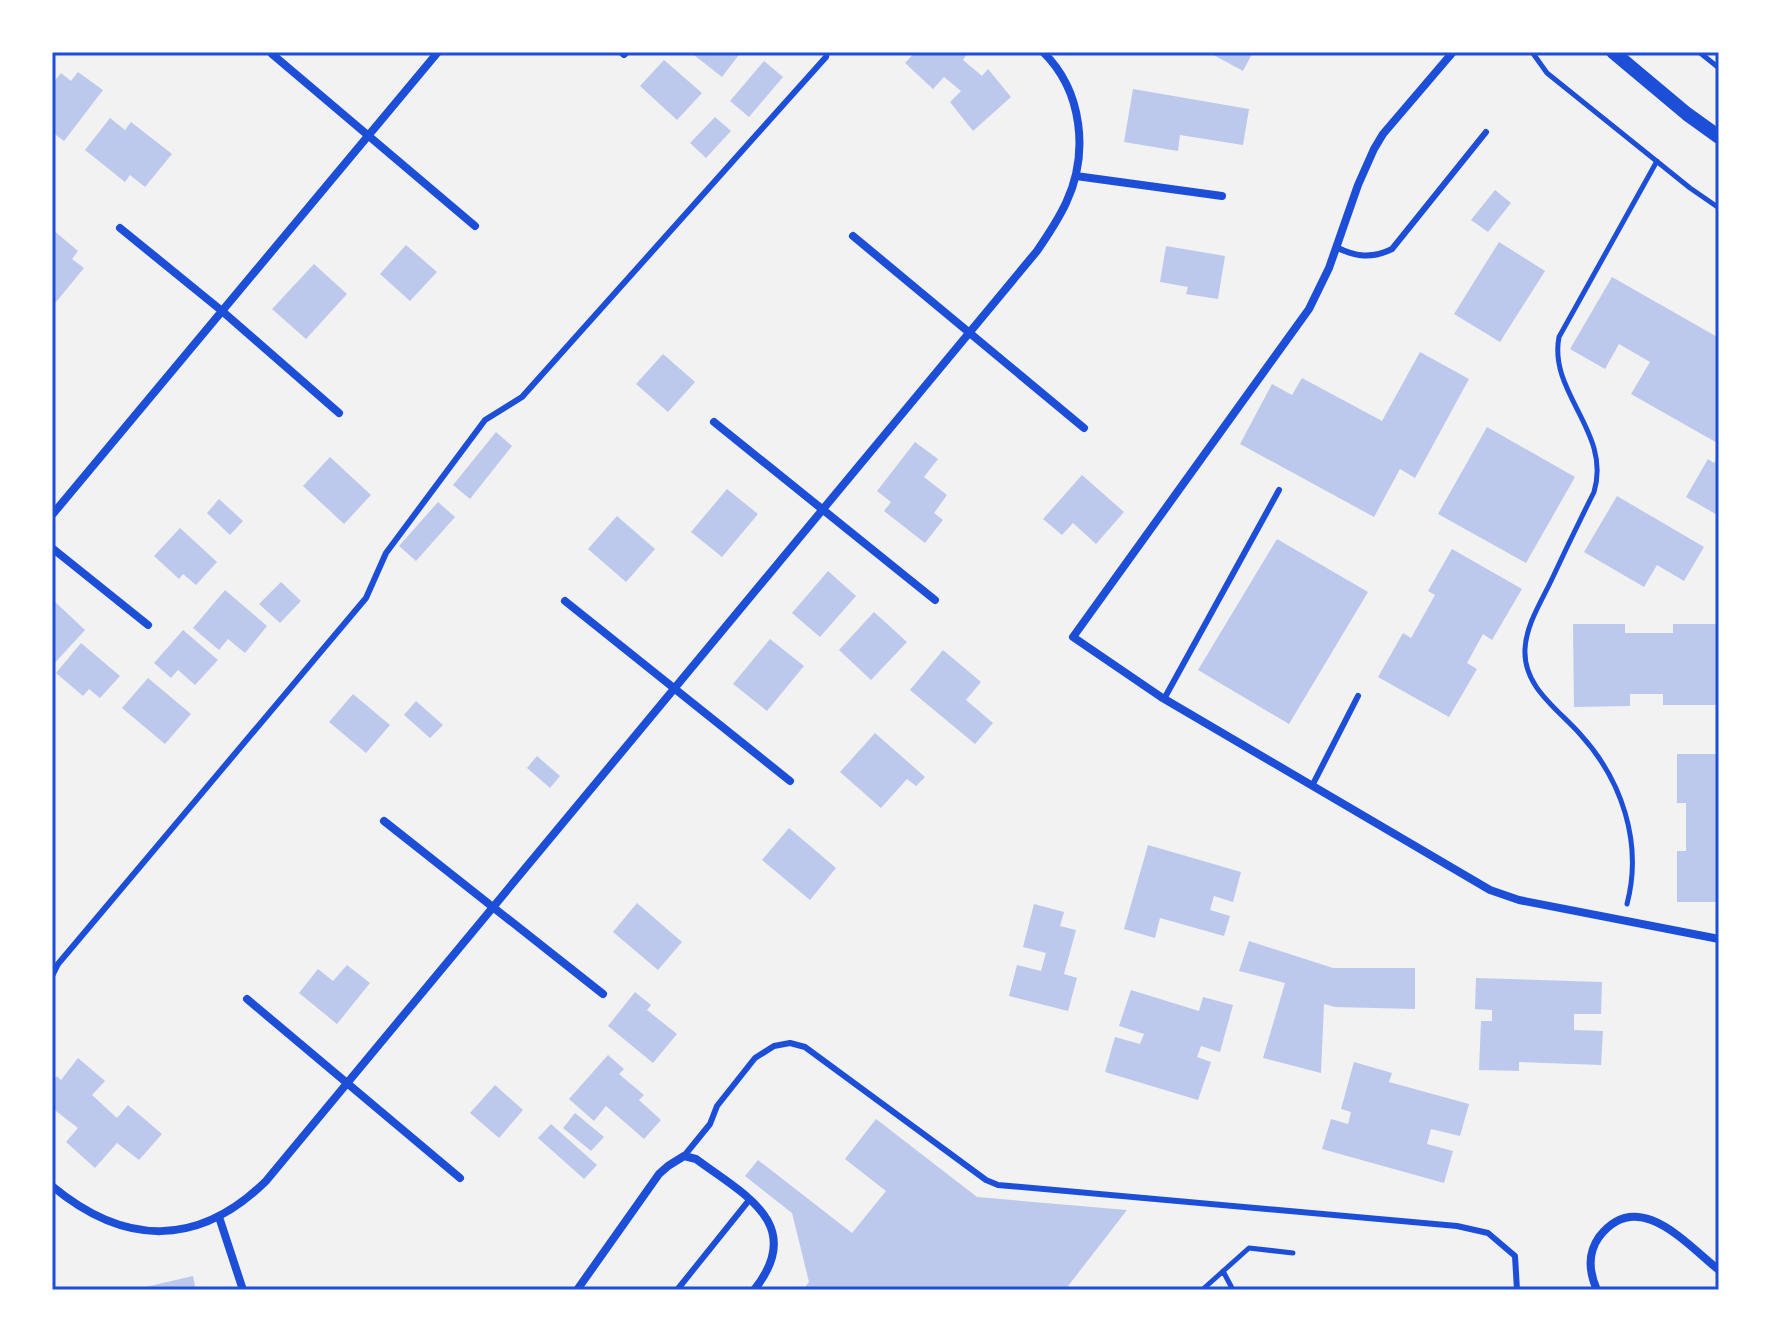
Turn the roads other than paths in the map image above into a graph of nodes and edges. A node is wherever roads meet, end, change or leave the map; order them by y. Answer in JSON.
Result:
{"nodes":[{"id":1,"x":438,"y":52,"type":"edge"},
{"id":2,"x":827,"y":52,"type":"edge"},
{"id":3,"x":1043,"y":52,"type":"edge"},
{"id":4,"x":1453,"y":52,"type":"edge"},
{"id":5,"x":1613,"y":52,"type":"edge"},
{"id":6,"x":272,"y":54,"type":"dead end"},
{"id":7,"x":1486,"y":132,"type":"dead end"},
{"id":8,"x":368,"y":135,"type":"junction"},
{"id":9,"x":1719,"y":137,"type":"edge"},
{"id":10,"x":1076,"y":176,"type":"junction"},
{"id":11,"x":1222,"y":196,"type":"dead end"},
{"id":12,"x":475,"y":226,"type":"dead end"},
{"id":13,"x":120,"y":228,"type":"dead end"},
{"id":14,"x":853,"y":236,"type":"dead end"},
{"id":15,"x":1336,"y":247,"type":"junction"},
{"id":16,"x":222,"y":311,"type":"junction"},
{"id":17,"x":969,"y":333,"type":"junction"},
{"id":18,"x":339,"y":413,"type":"dead end"},
{"id":19,"x":714,"y":422,"type":"dead end"},
{"id":20,"x":1084,"y":428,"type":"dead end"},
{"id":21,"x":1279,"y":490,"type":"dead end"},
{"id":22,"x":822,"y":510,"type":"junction"},
{"id":23,"x":52,"y":515,"type":"edge"},
{"id":24,"x":52,"y":548,"type":"edge"},
{"id":25,"x":935,"y":600,"type":"dead end"},
{"id":26,"x":565,"y":601,"type":"dead end"},
{"id":27,"x":148,"y":625,"type":"dead end"},
{"id":28,"x":674,"y":688,"type":"junction"},
{"id":29,"x":1358,"y":696,"type":"dead end"},
{"id":30,"x":1164,"y":699,"type":"junction"},
{"id":31,"x":790,"y":781,"type":"dead end"},
{"id":32,"x":1312,"y":786,"type":"junction"},
{"id":33,"x":384,"y":821,"type":"dead end"},
{"id":34,"x":493,"y":907,"type":"junction"},
{"id":35,"x":1719,"y":939,"type":"edge"},
{"id":36,"x":52,"y":976,"type":"edge"},
{"id":37,"x":603,"y":994,"type":"dead end"},
{"id":38,"x":247,"y":999,"type":"dead end"},
{"id":39,"x":347,"y":1083,"type":"junction"},
{"id":40,"x":684,"y":1156,"type":"junction"},
{"id":41,"x":460,"y":1178,"type":"dead end"},
{"id":42,"x":54,"y":1191,"type":"edge"},
{"id":43,"x":750,"y":1199,"type":"junction"},
{"id":44,"x":219,"y":1217,"type":"junction"},
{"id":45,"x":1719,"y":1270,"type":"edge"},
{"id":46,"x":243,"y":1290,"type":"edge"},
{"id":47,"x":577,"y":1290,"type":"edge"},
{"id":48,"x":677,"y":1290,"type":"edge"},
{"id":49,"x":754,"y":1290,"type":"edge"},
{"id":50,"x":1517,"y":1290,"type":"edge"},
{"id":51,"x":1597,"y":1290,"type":"edge"}],
"edges":[{"from":1,"to":8,"type":"street"},
{"from":2,"to":36,"type":"lane"},
{"from":3,"to":10,"type":"street"},
{"from":4,"to":15,"type":"street"},
{"from":5,"to":9,"type":"street"},
{"from":6,"to":8,"type":"street"},
{"from":7,"to":15,"type":"lane"},
{"from":8,"to":12,"type":"street"},
{"from":8,"to":16,"type":"street"},
{"from":10,"to":11,"type":"street"},
{"from":10,"to":17,"type":"street"},
{"from":13,"to":16,"type":"street"},
{"from":14,"to":17,"type":"street"},
{"from":15,"to":30,"type":"street"},
{"from":16,"to":18,"type":"street"},
{"from":16,"to":23,"type":"street"},
{"from":17,"to":20,"type":"street"},
{"from":17,"to":22,"type":"street"},
{"from":19,"to":22,"type":"street"},
{"from":21,"to":30,"type":"lane"},
{"from":22,"to":25,"type":"street"},
{"from":22,"to":28,"type":"street"},
{"from":24,"to":27,"type":"street"},
{"from":26,"to":28,"type":"street"},
{"from":28,"to":31,"type":"street"},
{"from":28,"to":34,"type":"street"},
{"from":29,"to":32,"type":"lane"},
{"from":30,"to":32,"type":"street"},
{"from":32,"to":35,"type":"street"},
{"from":33,"to":34,"type":"street"},
{"from":34,"to":37,"type":"street"},
{"from":34,"to":39,"type":"street"},
{"from":38,"to":39,"type":"street"},
{"from":39,"to":41,"type":"street"},
{"from":39,"to":44,"type":"street"},
{"from":40,"to":43,"type":"street"},
{"from":40,"to":47,"type":"street"},
{"from":40,"to":50,"type":"lane"},
{"from":42,"to":44,"type":"street"},
{"from":43,"to":48,"type":"lane"},
{"from":43,"to":49,"type":"street"},
{"from":44,"to":46,"type":"street"},
{"from":45,"to":51,"type":"street"}]}
